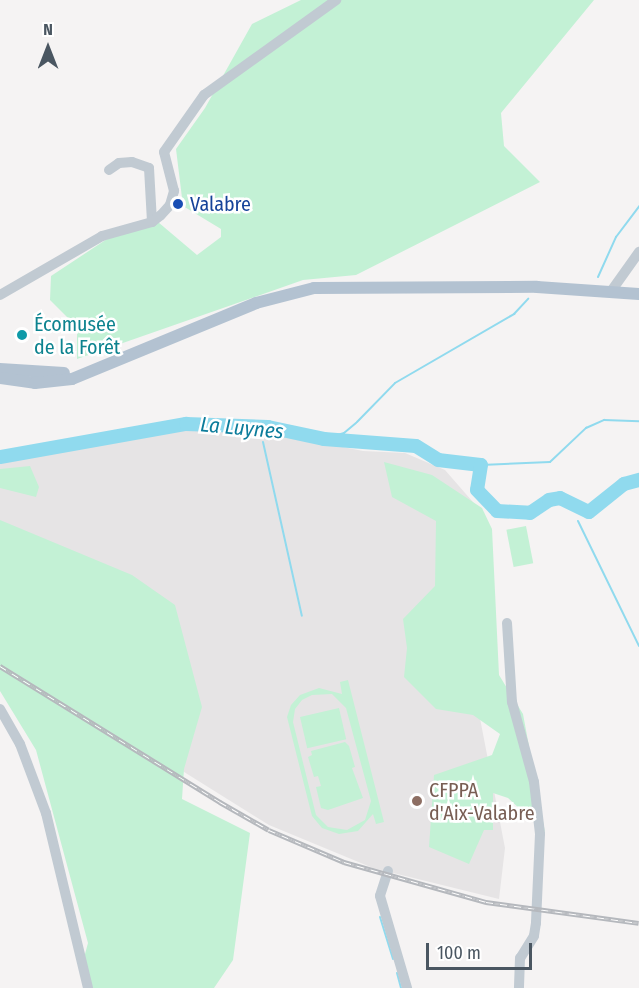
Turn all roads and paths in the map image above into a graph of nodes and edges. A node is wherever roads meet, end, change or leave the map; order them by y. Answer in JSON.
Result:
{"nodes":[{"id":1,"x":336,"y":0,"type":"edge"},
{"id":2,"x":109,"y":170,"type":"dead end"},
{"id":3,"x":152,"y":222,"type":"junction"},
{"id":4,"x":639,"y":252,"type":"edge"},
{"id":5,"x":612,"y":290,"type":"junction"},
{"id":6,"x":639,"y":294,"type":"edge"},
{"id":7,"x":0,"y":295,"type":"edge"},
{"id":8,"x":161,"y":344,"type":"junction"},
{"id":9,"x":0,"y":369,"type":"edge"},
{"id":10,"x":0,"y":378,"type":"edge"},
{"id":11,"x":507,"y":623,"type":"dead end"},
{"id":12,"x":0,"y":709,"type":"edge"},
{"id":13,"x":388,"y":870,"type":"dead end"},
{"id":14,"x":88,"y":988,"type":"edge"},
{"id":15,"x":407,"y":988,"type":"edge"},
{"id":16,"x":519,"y":988,"type":"edge"}],
"edges":[{"from":1,"to":3,"type":"street"},
{"from":2,"to":3,"type":"street"},
{"from":3,"to":7,"type":"street"},
{"from":4,"to":5,"type":"street"},
{"from":5,"to":6,"type":"main road"},
{"from":5,"to":8,"type":"main road"},
{"from":8,"to":9,"type":"main road"},
{"from":8,"to":10,"type":"main road"},
{"from":11,"to":16,"type":"street"},
{"from":12,"to":14,"type":"street"},
{"from":13,"to":15,"type":"street"}]}
